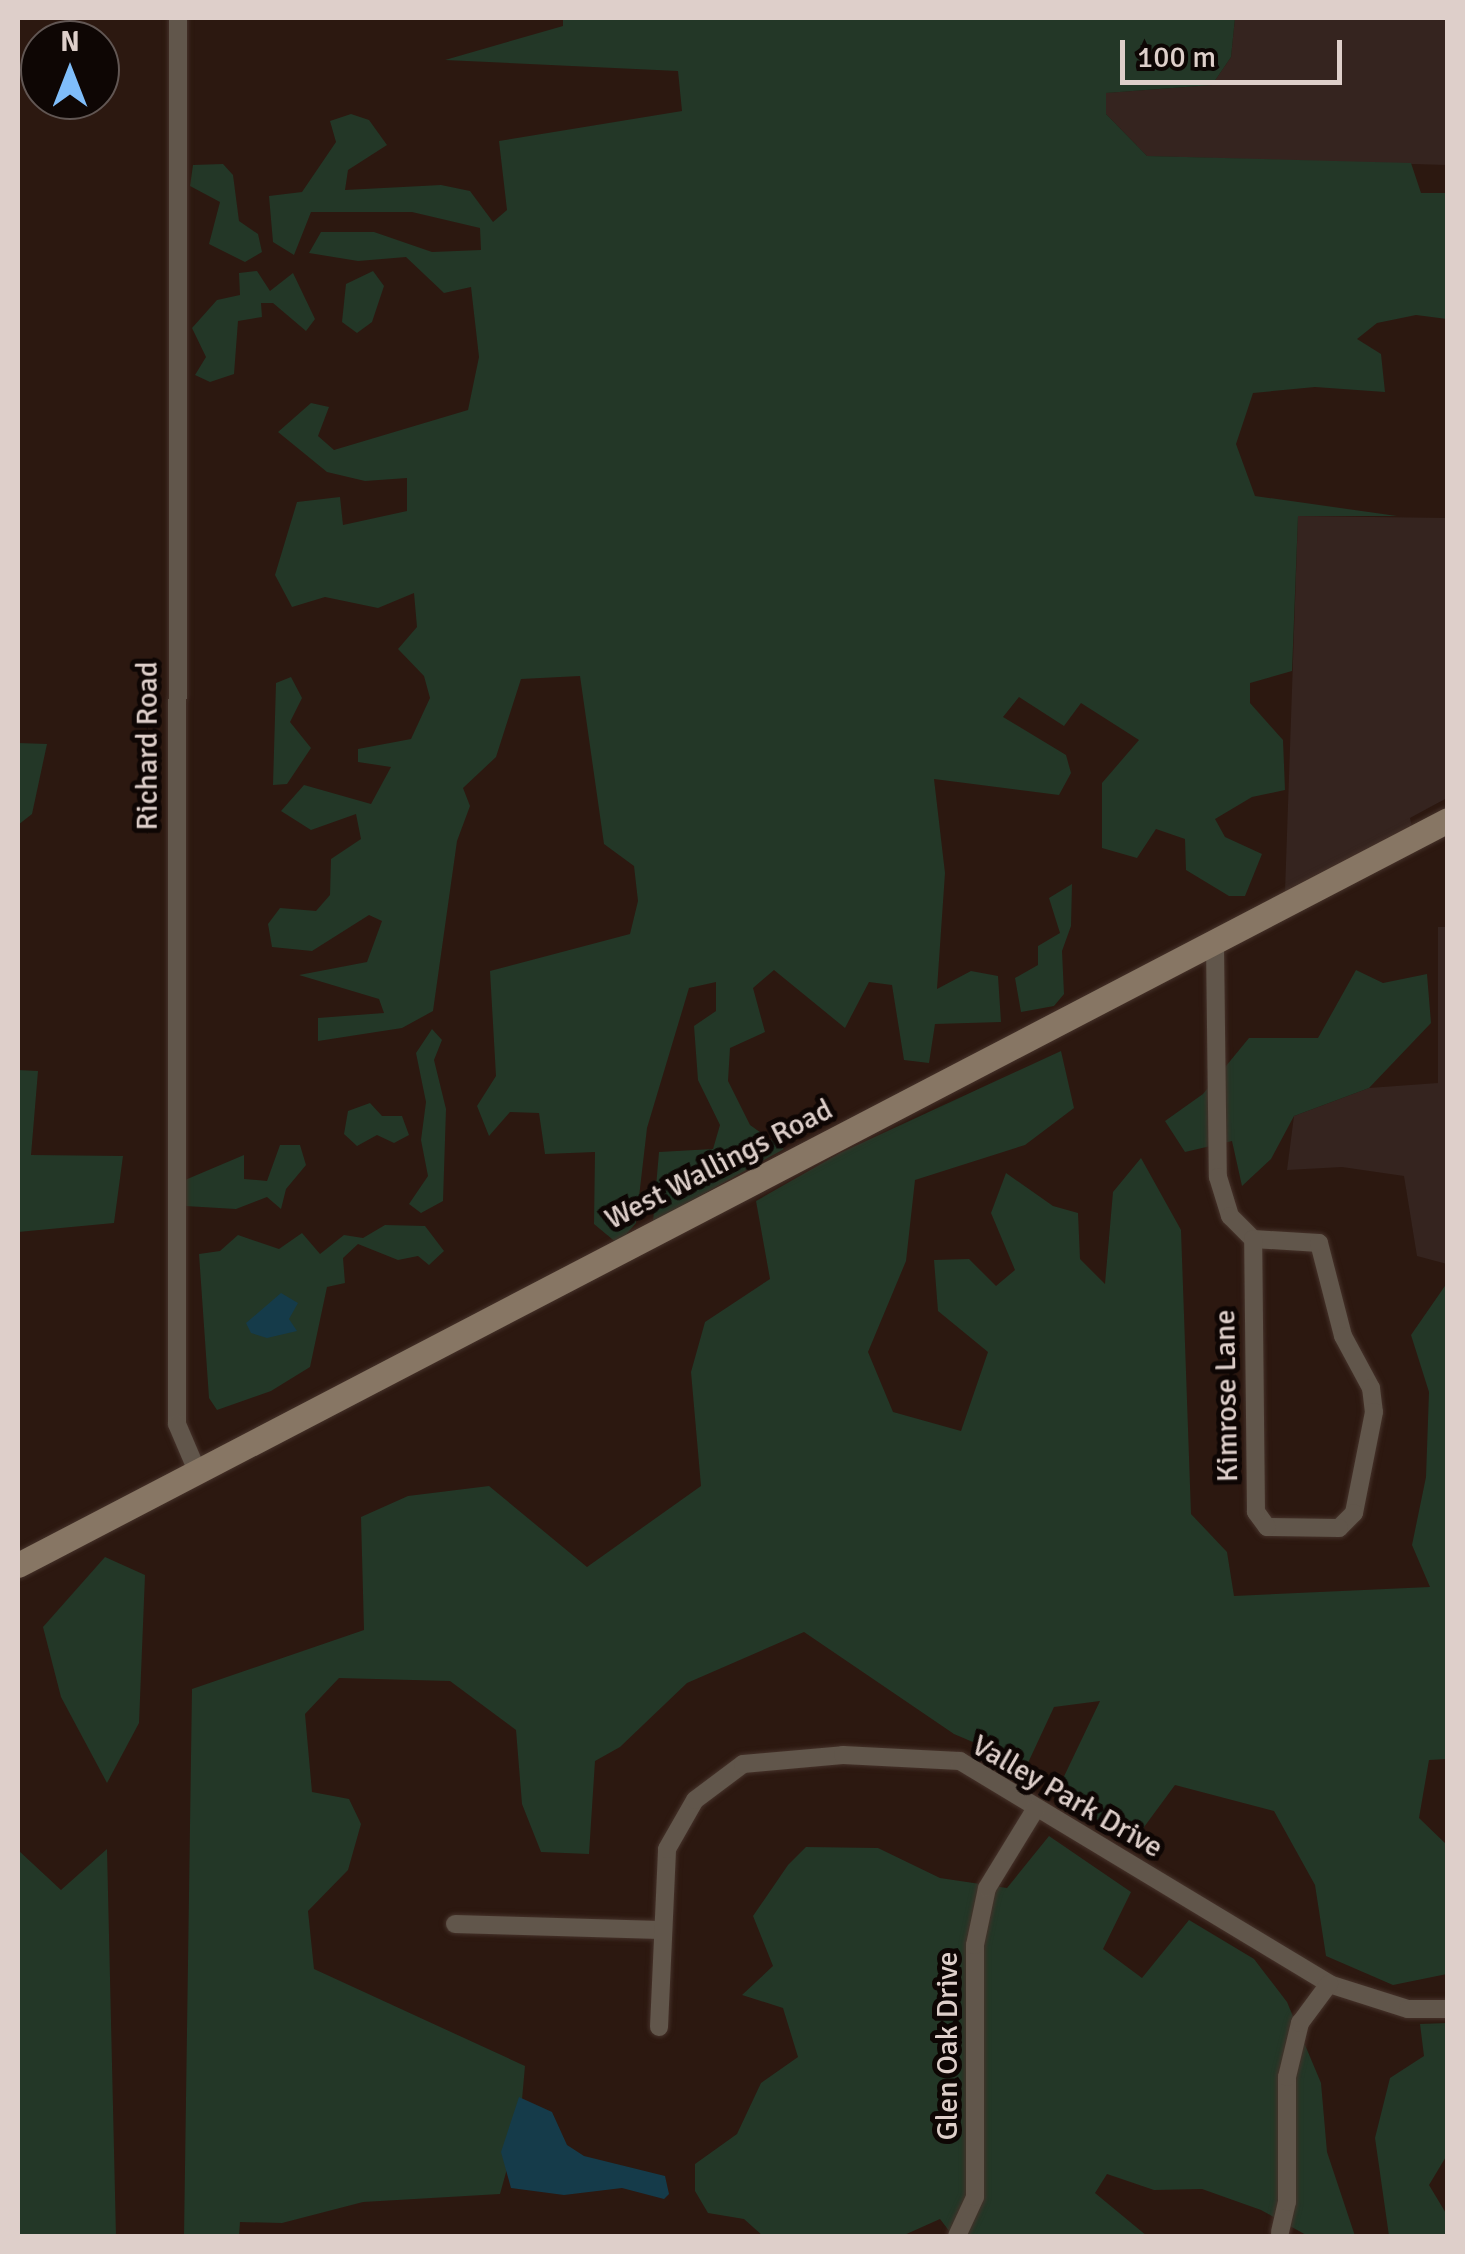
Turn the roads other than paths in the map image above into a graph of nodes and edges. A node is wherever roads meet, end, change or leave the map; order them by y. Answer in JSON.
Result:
{"nodes":[{"id":1,"x":178,"y":18,"type":"edge"},
{"id":2,"x":1448,"y":820,"type":"edge"},
{"id":3,"x":1214,"y":946,"type":"junction"},
{"id":4,"x":1253,"y":1239,"type":"junction"},
{"id":5,"x":197,"y":1471,"type":"junction"},
{"id":6,"x":18,"y":1564,"type":"edge"},
{"id":7,"x":1036,"y":1808,"type":"junction"},
{"id":8,"x":455,"y":1924,"type":"dead end"},
{"id":9,"x":660,"y":1930,"type":"junction"},
{"id":10,"x":1329,"y":1984,"type":"junction"},
{"id":11,"x":1448,"y":2009,"type":"edge"},
{"id":12,"x":659,"y":2028,"type":"dead end"},
{"id":13,"x":1280,"y":2232,"type":"dead end"},
{"id":14,"x":958,"y":2236,"type":"edge"}],
"edges":[{"from":1,"to":5,"type":"street","name":"Richard Road"},
{"from":2,"to":3,"type":"street","name":"West Wallings Road"},
{"from":3,"to":4,"type":"street"},
{"from":3,"to":5,"type":"street","name":"West Wallings Road"},
{"from":4,"to":4,"type":"street","name":"Kimrose Lane"},
{"from":5,"to":6,"type":"street","name":"West Wallings Road"},
{"from":7,"to":9,"type":"street","name":"Valley Park Drive"},
{"from":7,"to":10,"type":"street","name":"Valley Park Drive"},
{"from":7,"to":14,"type":"street","name":"Glen Oak Drive"},
{"from":8,"to":9,"type":"street"},
{"from":9,"to":12,"type":"street","name":"Valley Park Drive"},
{"from":10,"to":11,"type":"street","name":"Valley Park Drive"},
{"from":10,"to":13,"type":"street"}]}
